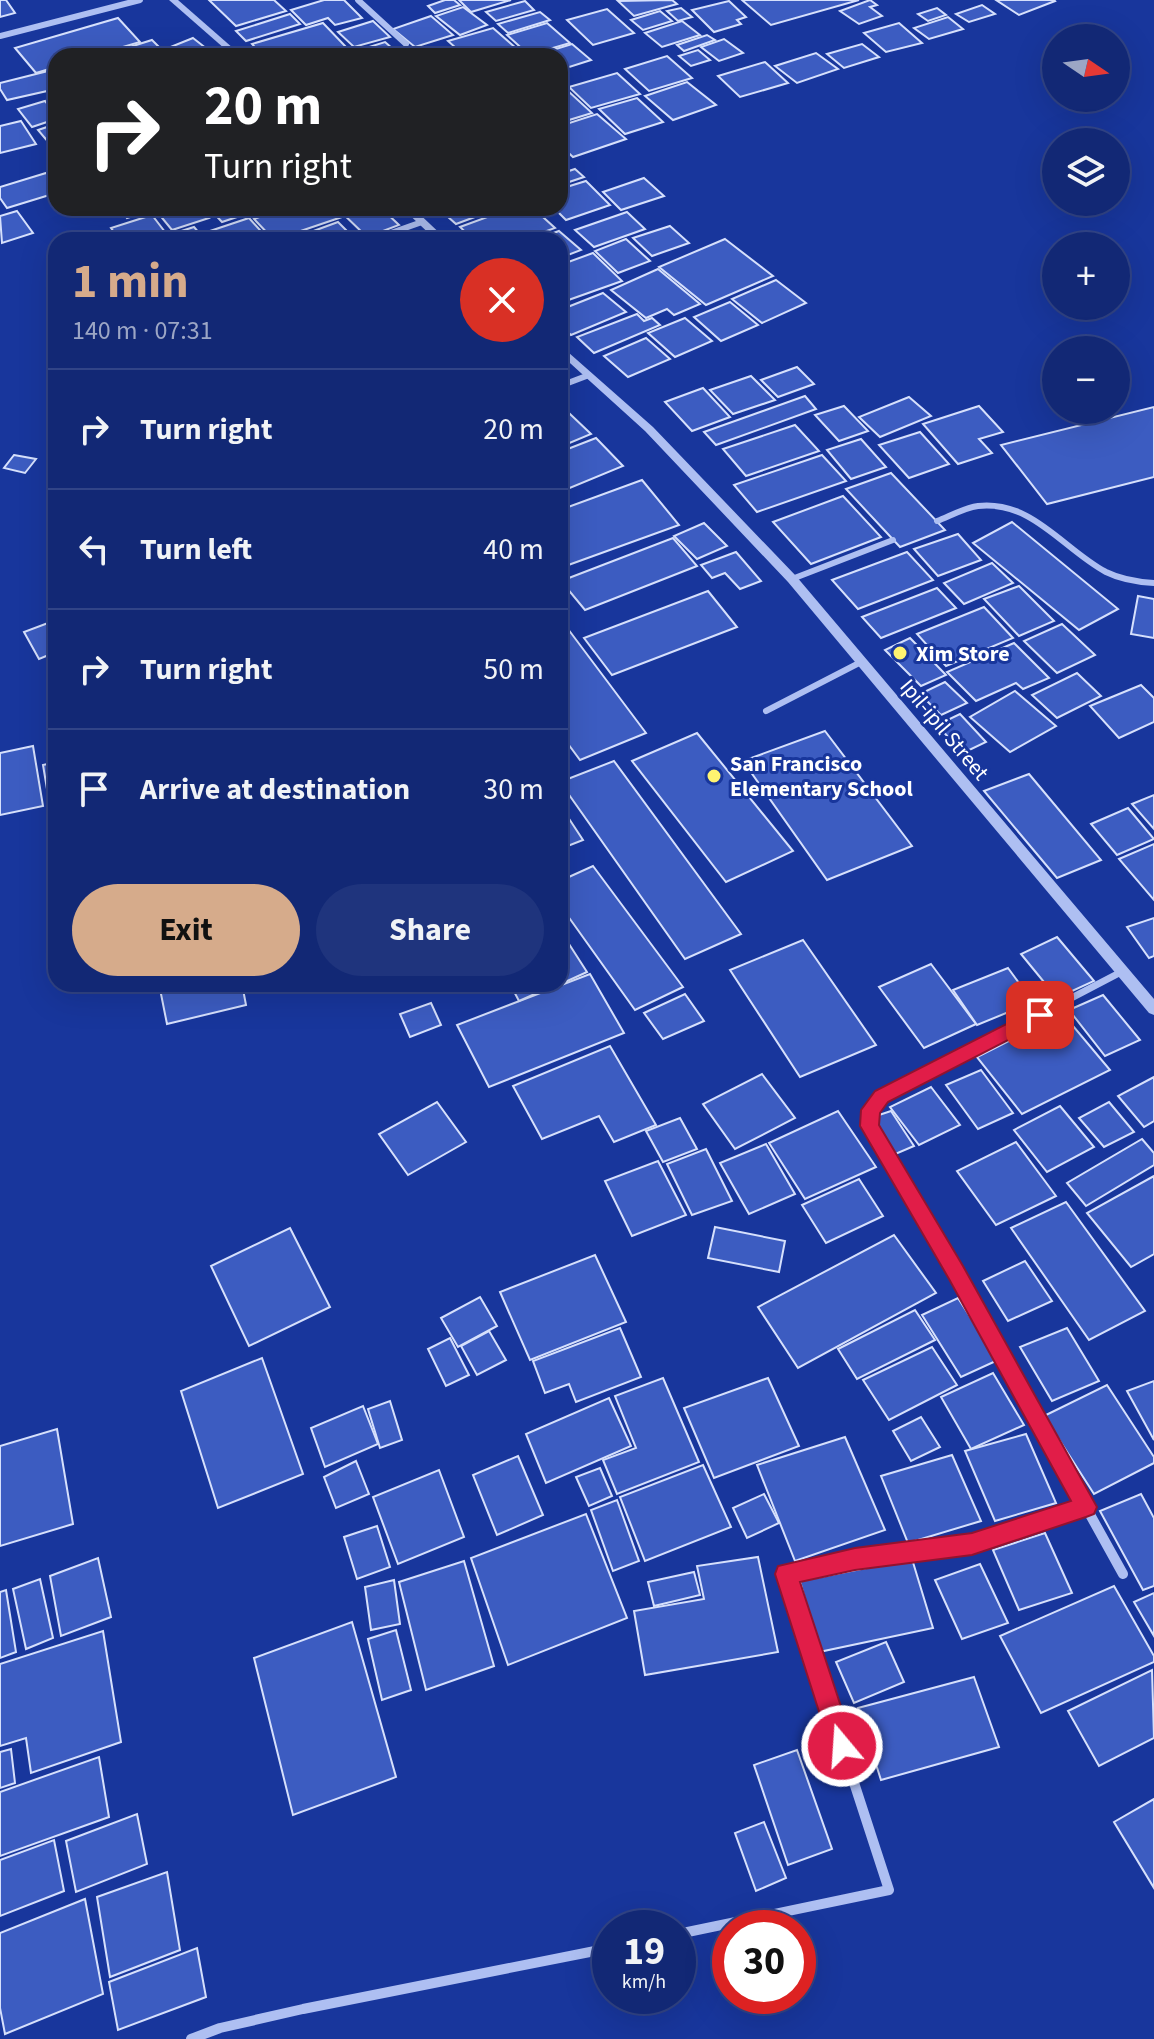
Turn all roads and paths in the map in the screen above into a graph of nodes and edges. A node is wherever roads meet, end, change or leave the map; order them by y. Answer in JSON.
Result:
{"nodes":[{"id":1,"x":140,"y":0,"type":"edge"},
{"id":2,"x":173,"y":0,"type":"edge"},
{"id":3,"x":358,"y":0,"type":"edge"},
{"id":4,"x":0,"y":36,"type":"edge"},
{"id":5,"x":406,"y":44,"type":"dead end"},
{"id":6,"x":229,"y":48,"type":"edge"},
{"id":7,"x":416,"y":216,"type":"edge"},
{"id":8,"x":422,"y":222,"type":"junction"},
{"id":9,"x":394,"y":232,"type":"edge"},
{"id":10,"x":433,"y":232,"type":"edge"},
{"id":11,"x":568,"y":355,"type":"edge"},
{"id":12,"x":589,"y":375,"type":"junction"},
{"id":13,"x":568,"y":383,"type":"edge"},
{"id":14,"x":937,"y":521,"type":"dead end"},
{"id":15,"x":893,"y":540,"type":"dead end"},
{"id":16,"x":792,"y":579,"type":"junction"},
{"id":17,"x":1154,"y":583,"type":"edge"},
{"id":18,"x":861,"y":662,"type":"junction"},
{"id":19,"x":766,"y":711,"type":"dead end"},
{"id":20,"x":1123,"y":971,"type":"junction"},
{"id":21,"x":1154,"y":1009,"type":"edge"},
{"id":22,"x":1086,"y":1507,"type":"junction"},
{"id":23,"x":1123,"y":1574,"type":"dead end"},
{"id":24,"x":696,"y":1930,"type":"edge"},
{"id":25,"x":592,"y":1952,"type":"edge"},
{"id":26,"x":191,"y":2039,"type":"edge"}],
"edges":[{"from":1,"to":4,"type":"street"},
{"from":2,"to":6,"type":"street"},
{"from":3,"to":5,"type":"street"},
{"from":7,"to":8,"type":"street"},
{"from":8,"to":9,"type":"street"},
{"from":8,"to":10,"type":"street"},
{"from":11,"to":12,"type":"street","name":"Ipil-ipil Street"},
{"from":12,"to":13,"type":"street"},
{"from":12,"to":16,"type":"street","name":"Ipil-ipil Street"},
{"from":14,"to":17,"type":"lane"},
{"from":15,"to":16,"type":"lane"},
{"from":16,"to":18,"type":"street","name":"Ipil-ipil Street"},
{"from":18,"to":19,"type":"lane"},
{"from":18,"to":20,"type":"street","name":"Ipil-ipil Street"},
{"from":20,"to":21,"type":"street","name":"Ipil-ipil Street"},
{"from":20,"to":22,"type":"street"},
{"from":22,"to":23,"type":"street"},
{"from":22,"to":24,"type":"street"},
{"from":25,"to":26,"type":"street"}]}
